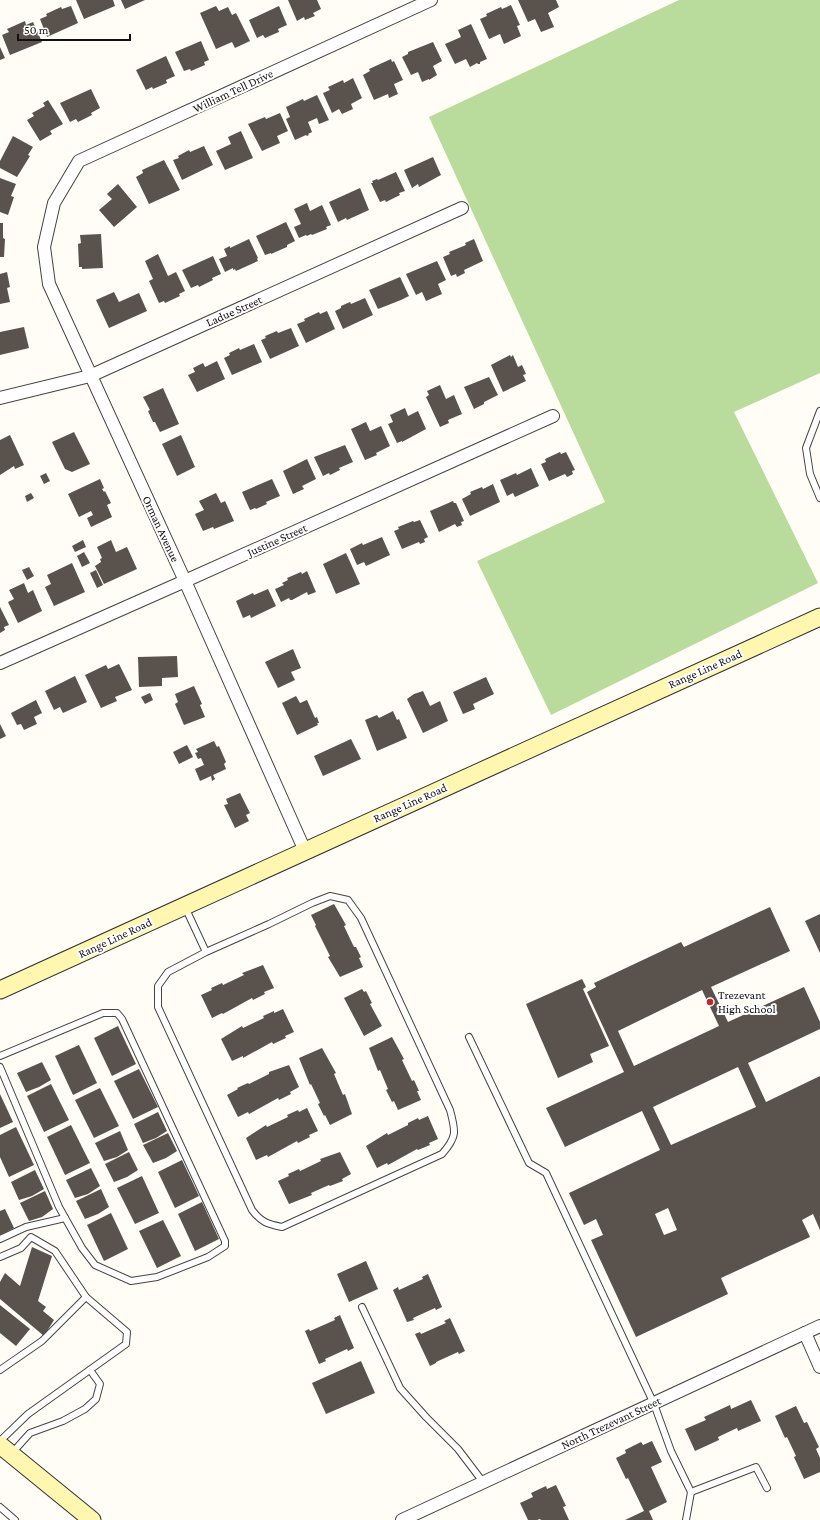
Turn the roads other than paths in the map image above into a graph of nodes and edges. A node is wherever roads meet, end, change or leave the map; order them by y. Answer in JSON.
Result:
{"nodes":[{"id":1,"x":431,"y":0,"type":"edge"},
{"id":2,"x":54,"y":203,"type":"joint"},
{"id":3,"x":462,"y":208,"type":"dead end"},
{"id":4,"x":90,"y":376,"type":"junction"},
{"id":5,"x":0,"y":398,"type":"edge"},
{"id":6,"x":819,"y":414,"type":"edge"},
{"id":7,"x":553,"y":416,"type":"dead end"},
{"id":8,"x":820,"y":498,"type":"edge"},
{"id":9,"x":185,"y":581,"type":"junction"},
{"id":10,"x":820,"y":617,"type":"edge"},
{"id":11,"x":0,"y":663,"type":"edge"},
{"id":12,"x":305,"y":851,"type":"junction"},
{"id":13,"x":184,"y":906,"type":"junction"},
{"id":14,"x":206,"y":952,"type":"junction"},
{"id":15,"x":0,"y":990,"type":"edge"},
{"id":16,"x":469,"y":1037,"type":"dead end"},
{"id":17,"x":0,"y":1056,"type":"edge"},
{"id":18,"x":0,"y":1067,"type":"edge"},
{"id":19,"x":65,"y":1218,"type":"junction"},
{"id":20,"x":0,"y":1239,"type":"edge"},
{"id":21,"x":0,"y":1257,"type":"edge"},
{"id":22,"x":86,"y":1297,"type":"junction"},
{"id":23,"x":362,"y":1307,"type":"dead end"},
{"id":24,"x":820,"y":1326,"type":"edge"},
{"id":25,"x":805,"y":1333,"type":"junction"},
{"id":26,"x":820,"y":1367,"type":"edge"},
{"id":27,"x":0,"y":1370,"type":"edge"},
{"id":28,"x":90,"y":1370,"type":"junction"},
{"id":29,"x":654,"y":1404,"type":"junction"},
{"id":30,"x":4,"y":1447,"type":"edge"},
{"id":31,"x":483,"y":1482,"type":"junction"},
{"id":32,"x":767,"y":1488,"type":"dead end"},
{"id":33,"x":691,"y":1492,"type":"junction"},
{"id":34,"x":0,"y":1507,"type":"edge"},
{"id":35,"x":15,"y":1520,"type":"edge"},
{"id":36,"x":92,"y":1520,"type":"edge"},
{"id":37,"x":402,"y":1520,"type":"edge"},
{"id":38,"x":686,"y":1520,"type":"edge"}],
"edges":[{"from":1,"to":2,"type":"street","name":"William Tell Drive"},
{"from":2,"to":4,"type":"street","name":"Orman Avenue"},
{"from":3,"to":4,"type":"street","name":"Ladue Street"},
{"from":4,"to":5,"type":"street","name":"Ladue Street"},
{"from":4,"to":9,"type":"street","name":"Orman Avenue"},
{"from":6,"to":8,"type":"lane"},
{"from":7,"to":9,"type":"street","name":"Justine Street"},
{"from":9,"to":11,"type":"street","name":"Justine Street"},
{"from":9,"to":12,"type":"street","name":"Orman Avenue"},
{"from":10,"to":12,"type":"main road","name":"Range Line Road"},
{"from":12,"to":13,"type":"main road","name":"Range Line Road"},
{"from":13,"to":14,"type":"lane"},
{"from":13,"to":15,"type":"main road","name":"Range Line Road"},
{"from":14,"to":14,"type":"lane"},
{"from":16,"to":29,"type":"lane"},
{"from":17,"to":19,"type":"lane"},
{"from":18,"to":19,"type":"lane"},
{"from":19,"to":20,"type":"lane"},
{"from":21,"to":22,"type":"lane"},
{"from":22,"to":27,"type":"lane"},
{"from":22,"to":28,"type":"lane"},
{"from":23,"to":31,"type":"lane"},
{"from":24,"to":25,"type":"street","name":"North Trezevant Street"},
{"from":25,"to":26,"type":"street"},
{"from":25,"to":29,"type":"street","name":"North Trezevant Street"},
{"from":28,"to":30,"type":"lane"},
{"from":28,"to":30,"type":"lane"},
{"from":29,"to":31,"type":"street","name":"North Trezevant Street"},
{"from":29,"to":33,"type":"lane"},
{"from":30,"to":36,"type":"main road"},
{"from":31,"to":37,"type":"street","name":"North Trezevant Street"},
{"from":32,"to":33,"type":"lane"},
{"from":33,"to":38,"type":"lane"},
{"from":34,"to":35,"type":"lane"}]}
